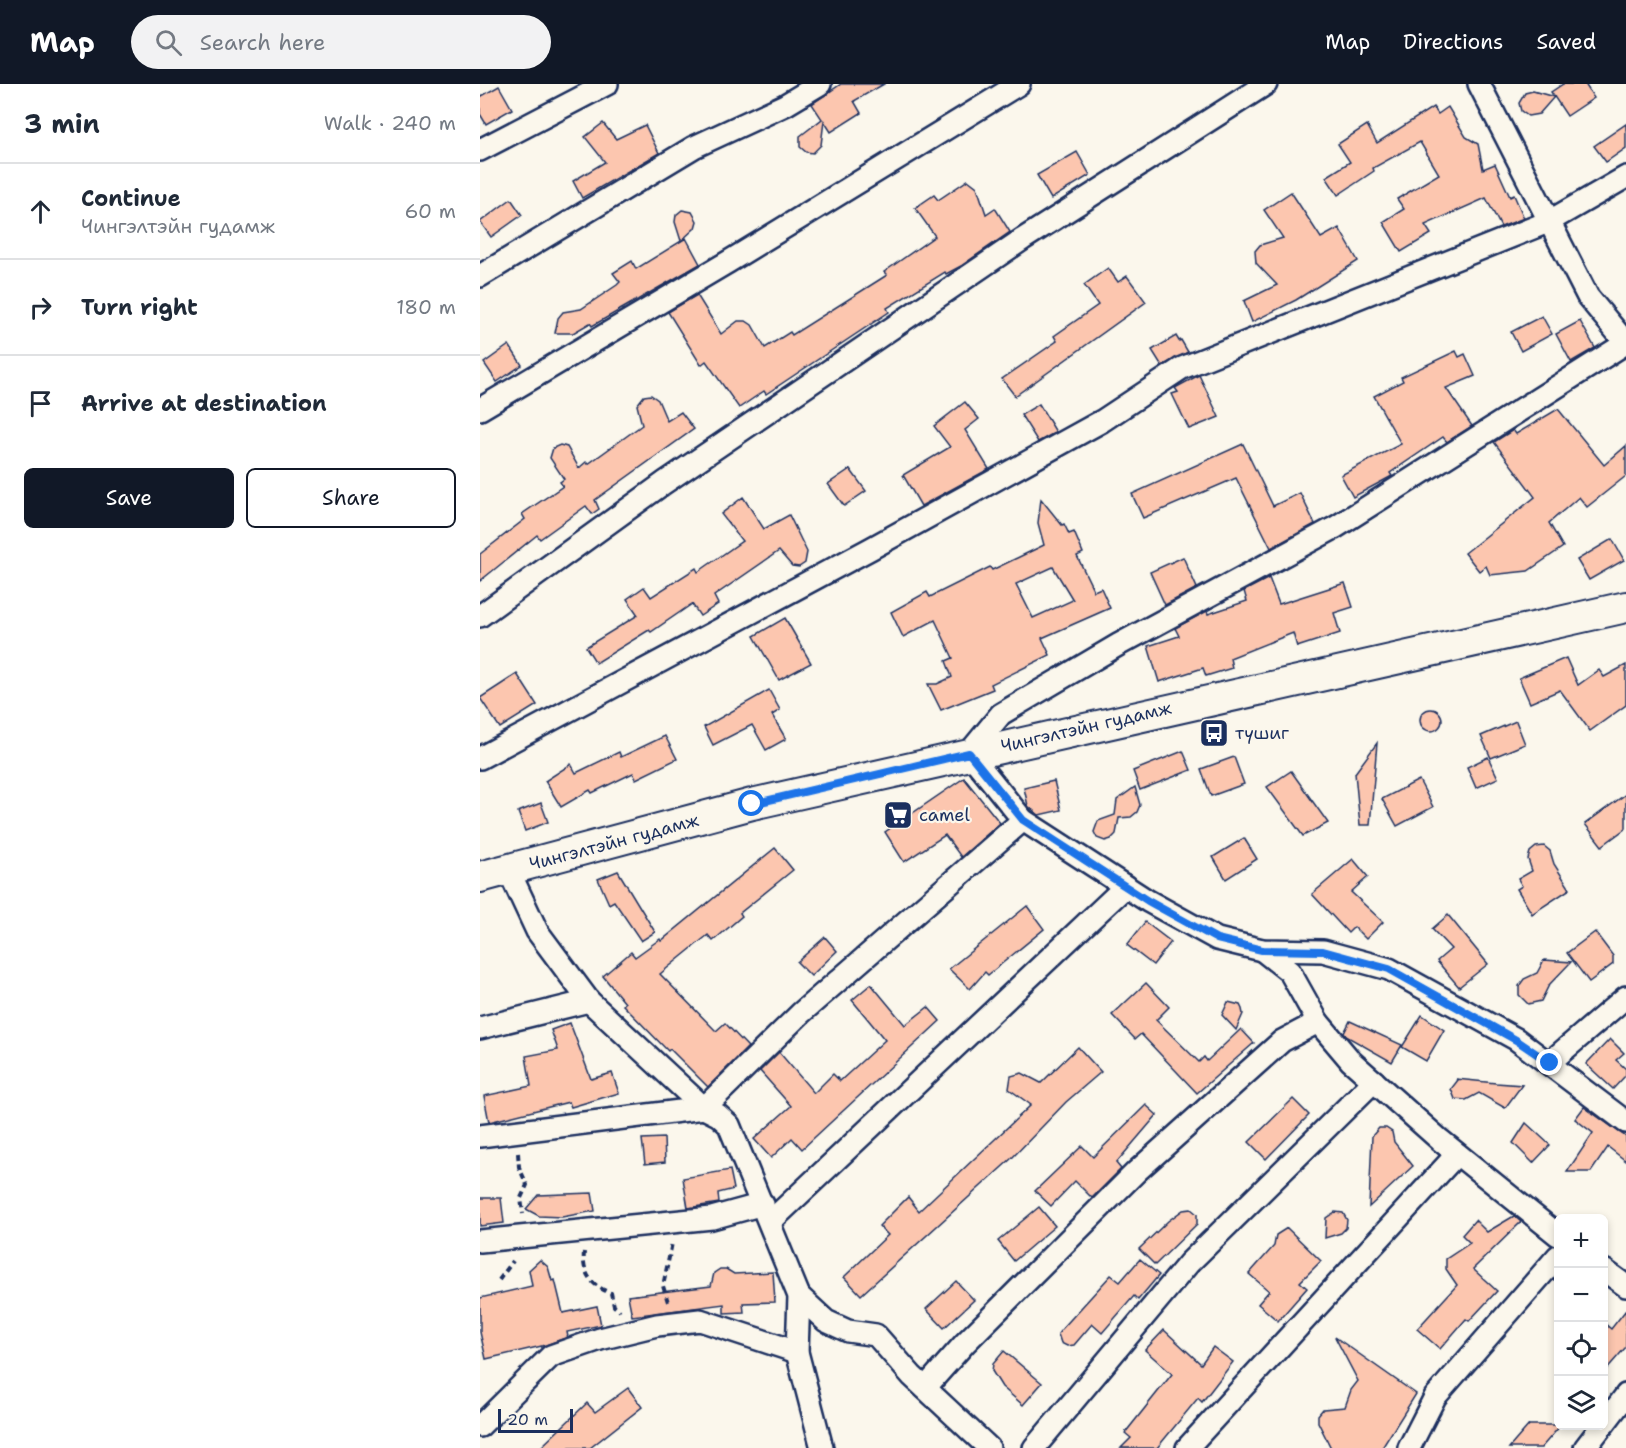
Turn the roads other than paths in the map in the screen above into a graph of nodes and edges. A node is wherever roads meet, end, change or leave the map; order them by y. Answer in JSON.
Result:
{"nodes":[{"id":1,"x":607,"y":84,"type":"edge"},
{"id":2,"x":820,"y":84,"type":"edge"},
{"id":3,"x":1019,"y":84,"type":"edge"},
{"id":4,"x":1266,"y":84,"type":"edge"},
{"id":5,"x":1479,"y":84,"type":"edge"},
{"id":6,"x":480,"y":150,"type":"edge"},
{"id":7,"x":1626,"y":177,"type":"edge"},
{"id":8,"x":1548,"y":222,"type":"junction"},
{"id":9,"x":480,"y":276,"type":"edge"},
{"id":10,"x":1626,"y":343,"type":"edge"},
{"id":11,"x":480,"y":409,"type":"edge"},
{"id":12,"x":1626,"y":607,"type":"edge"},
{"id":13,"x":480,"y":616,"type":"edge"},
{"id":14,"x":969,"y":753,"type":"junction"},
{"id":15,"x":480,"y":758,"type":"edge"},
{"id":16,"x":1023,"y":820,"type":"junction"},
{"id":17,"x":509,"y":871,"type":"junction"},
{"id":18,"x":480,"y":877,"type":"edge"},
{"id":19,"x":1126,"y":886,"type":"junction"},
{"id":20,"x":1262,"y":950,"type":"junction"},
{"id":21,"x":1626,"y":997,"type":"edge"},
{"id":22,"x":589,"y":1001,"type":"junction"},
{"id":23,"x":1318,"y":1022,"type":"junction"},
{"id":24,"x":480,"y":1028,"type":"edge"},
{"id":25,"x":1550,"y":1063,"type":"junction"},
{"id":26,"x":1374,"y":1081,"type":"junction"},
{"id":27,"x":704,"y":1108,"type":"junction"},
{"id":28,"x":1626,"y":1122,"type":"edge"},
{"id":29,"x":480,"y":1136,"type":"edge"},
{"id":30,"x":1458,"y":1154,"type":"junction"},
{"id":31,"x":766,"y":1213,"type":"junction"},
{"id":32,"x":1554,"y":1232,"type":"edge"},
{"id":33,"x":480,"y":1241,"type":"edge"},
{"id":34,"x":1554,"y":1261,"type":"edge"},
{"id":35,"x":1608,"y":1273,"type":"edge"},
{"id":36,"x":1626,"y":1286,"type":"edge"},
{"id":37,"x":799,"y":1296,"type":"junction"},
{"id":38,"x":797,"y":1352,"type":"junction"},
{"id":39,"x":925,"y":1388,"type":"junction"},
{"id":40,"x":1626,"y":1395,"type":"edge"},
{"id":41,"x":1608,"y":1418,"type":"edge"},
{"id":42,"x":480,"y":1426,"type":"edge"},
{"id":43,"x":1599,"y":1430,"type":"edge"},
{"id":44,"x":822,"y":1448,"type":"edge"},
{"id":45,"x":989,"y":1448,"type":"edge"},
{"id":46,"x":1034,"y":1448,"type":"edge"},
{"id":47,"x":1187,"y":1448,"type":"edge"},
{"id":48,"x":1409,"y":1448,"type":"edge"},
{"id":49,"x":1585,"y":1448,"type":"edge"}],
"edges":[{"from":1,"to":6,"type":"street"},
{"from":2,"to":9,"type":"street"},
{"from":3,"to":11,"type":"street"},
{"from":4,"to":13,"type":"street"},
{"from":5,"to":8,"type":"street"},
{"from":7,"to":8,"type":"street"},
{"from":8,"to":10,"type":"street"},
{"from":8,"to":15,"type":"street"},
{"from":10,"to":14,"type":"street"},
{"from":12,"to":14,"type":"main road","name":"Чингэлтэйн гудамж"},
{"from":14,"to":16,"type":"street"},
{"from":14,"to":17,"type":"main road","name":"Чингэлтэйн гудамж"},
{"from":16,"to":19,"type":"street"},
{"from":16,"to":27,"type":"street"},
{"from":17,"to":18,"type":"main road","name":"Чингэлтэйн гудамж"},
{"from":17,"to":22,"type":"street"},
{"from":19,"to":20,"type":"street"},
{"from":19,"to":31,"type":"street"},
{"from":20,"to":23,"type":"street"},
{"from":20,"to":25,"type":"street"},
{"from":21,"to":25,"type":"street"},
{"from":22,"to":24,"type":"street"},
{"from":22,"to":27,"type":"street"},
{"from":23,"to":26,"type":"street"},
{"from":23,"to":39,"type":"street"},
{"from":25,"to":28,"type":"street"},
{"from":26,"to":30,"type":"street"},
{"from":26,"to":46,"type":"street"},
{"from":27,"to":29,"type":"street"},
{"from":27,"to":31,"type":"street"},
{"from":30,"to":32,"type":"street"},
{"from":30,"to":47,"type":"street"},
{"from":31,"to":33,"type":"street"},
{"from":31,"to":37,"type":"street"},
{"from":34,"to":48,"type":"street"},
{"from":35,"to":36,"type":"street"},
{"from":37,"to":38,"type":"street"},
{"from":37,"to":39,"type":"street"},
{"from":38,"to":42,"type":"street"},
{"from":38,"to":44,"type":"street"},
{"from":39,"to":45,"type":"street"},
{"from":40,"to":41,"type":"street"},
{"from":43,"to":49,"type":"street"}]}
